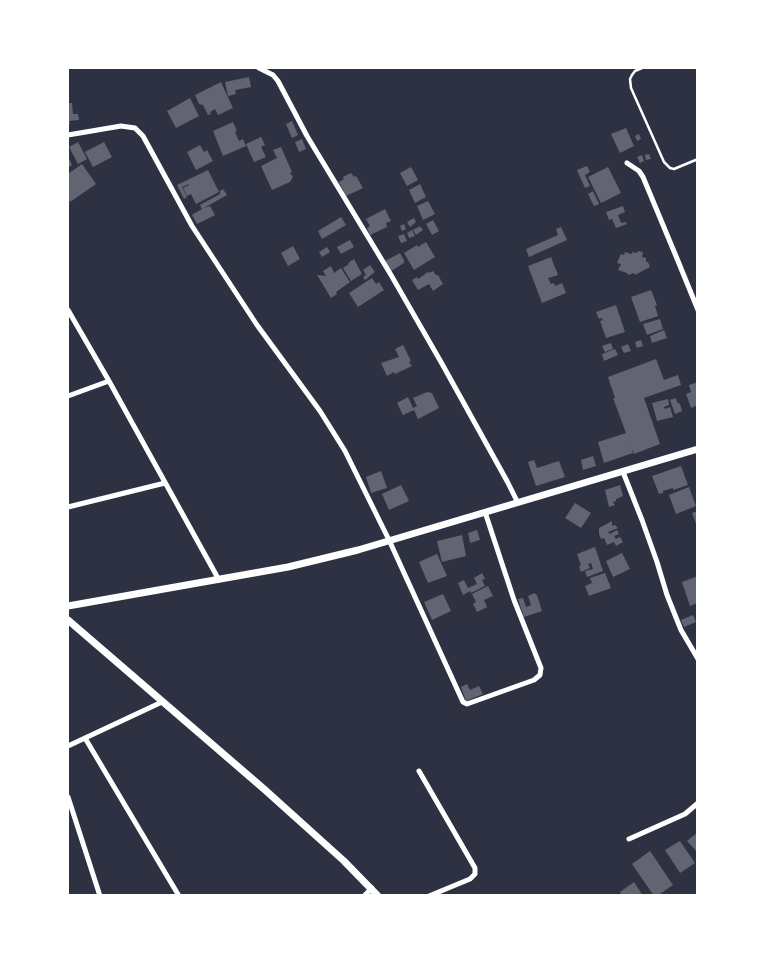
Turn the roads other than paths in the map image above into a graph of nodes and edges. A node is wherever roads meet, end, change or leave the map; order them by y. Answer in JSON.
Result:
{"nodes":[{"id":1,"x":259,"y":68,"type":"edge"},
{"id":2,"x":642,"y":68,"type":"edge"},
{"id":3,"x":68,"y":135,"type":"edge"},
{"id":4,"x":697,"y":160,"type":"edge"},
{"id":5,"x":627,"y":163,"type":"dead end"},
{"id":6,"x":68,"y":310,"type":"edge"},
{"id":7,"x":698,"y":310,"type":"edge"},
{"id":8,"x":109,"y":381,"type":"junction"},
{"id":9,"x":68,"y":396,"type":"edge"},
{"id":10,"x":698,"y":450,"type":"edge"},
{"id":11,"x":623,"y":472,"type":"junction"},
{"id":12,"x":165,"y":483,"type":"junction"},
{"id":13,"x":518,"y":503,"type":"junction"},
{"id":14,"x":68,"y":507,"type":"edge"},
{"id":15,"x":486,"y":512,"type":"junction"},
{"id":16,"x":389,"y":540,"type":"junction"},
{"id":17,"x":220,"y":580,"type":"junction"},
{"id":18,"x":68,"y":606,"type":"edge"},
{"id":19,"x":68,"y":620,"type":"edge"},
{"id":20,"x":698,"y":659,"type":"edge"},
{"id":21,"x":162,"y":702,"type":"junction"},
{"id":22,"x":85,"y":738,"type":"junction"},
{"id":23,"x":68,"y":746,"type":"edge"},
{"id":24,"x":419,"y":771,"type":"dead end"},
{"id":25,"x":68,"y":797,"type":"edge"},
{"id":26,"x":698,"y":803,"type":"edge"},
{"id":27,"x":629,"y":839,"type":"dead end"},
{"id":28,"x":372,"y":888,"type":"junction"},
{"id":29,"x":100,"y":896,"type":"edge"},
{"id":30,"x":179,"y":896,"type":"edge"},
{"id":31,"x":364,"y":896,"type":"edge"},
{"id":32,"x":378,"y":896,"type":"edge"},
{"id":33,"x":429,"y":896,"type":"edge"}],
"edges":[{"from":1,"to":13,"type":"street"},
{"from":2,"to":4,"type":"lane"},
{"from":3,"to":16,"type":"street"},
{"from":5,"to":7,"type":"street"},
{"from":6,"to":8,"type":"street"},
{"from":8,"to":9,"type":"street"},
{"from":8,"to":12,"type":"street"},
{"from":10,"to":11,"type":"street"},
{"from":11,"to":13,"type":"street"},
{"from":11,"to":20,"type":"street"},
{"from":12,"to":14,"type":"street"},
{"from":12,"to":17,"type":"street"},
{"from":13,"to":15,"type":"street"},
{"from":15,"to":16,"type":"street"},
{"from":15,"to":16,"type":"street"},
{"from":16,"to":17,"type":"street"},
{"from":17,"to":18,"type":"street"},
{"from":19,"to":21,"type":"street"},
{"from":21,"to":22,"type":"street"},
{"from":21,"to":28,"type":"street"},
{"from":22,"to":23,"type":"street"},
{"from":22,"to":30,"type":"street"},
{"from":24,"to":33,"type":"street"},
{"from":25,"to":29,"type":"street"},
{"from":26,"to":27,"type":"street"},
{"from":28,"to":31,"type":"street"},
{"from":28,"to":32,"type":"street"}]}
